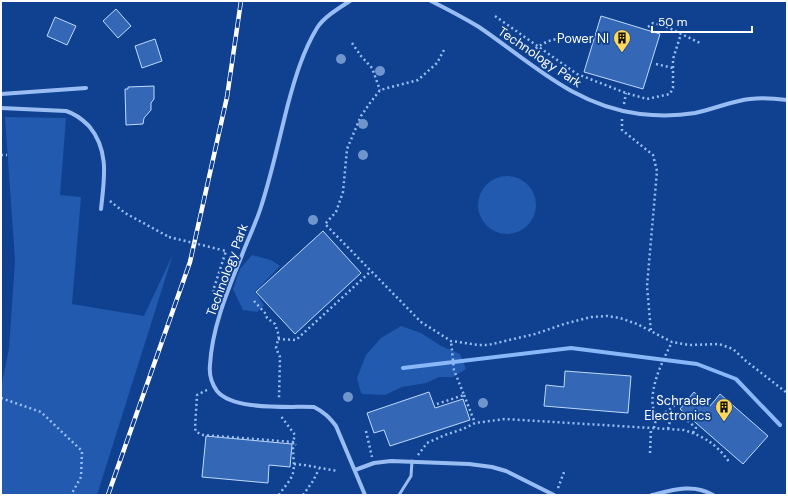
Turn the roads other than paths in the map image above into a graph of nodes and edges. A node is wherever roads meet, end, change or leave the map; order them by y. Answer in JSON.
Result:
{"nodes":[{"id":1,"x":350,"y":1,"type":"edge"},
{"id":2,"x":431,"y":1,"type":"edge"},
{"id":3,"x":86,"y":88,"type":"dead end"},
{"id":4,"x":1,"y":94,"type":"edge"},
{"id":5,"x":787,"y":100,"type":"edge"},
{"id":6,"x":1,"y":108,"type":"edge"},
{"id":7,"x":101,"y":209,"type":"dead end"},
{"id":8,"x":412,"y":461,"type":"junction"},
{"id":9,"x":355,"y":470,"type":"junction"},
{"id":10,"x":366,"y":495,"type":"edge"},
{"id":11,"x":400,"y":495,"type":"edge"},
{"id":12,"x":555,"y":495,"type":"edge"},
{"id":13,"x":652,"y":495,"type":"edge"},
{"id":14,"x":713,"y":495,"type":"edge"}],
"edges":[{"from":1,"to":9,"type":"street","name":"Technology Park"},
{"from":2,"to":5,"type":"street","name":"Technology Park"},
{"from":3,"to":4,"type":"street"},
{"from":6,"to":7,"type":"street"},
{"from":8,"to":9,"type":"street"},
{"from":8,"to":11,"type":"lane"},
{"from":8,"to":12,"type":"street"},
{"from":9,"to":10,"type":"street"},
{"from":13,"to":14,"type":"street"}]}
